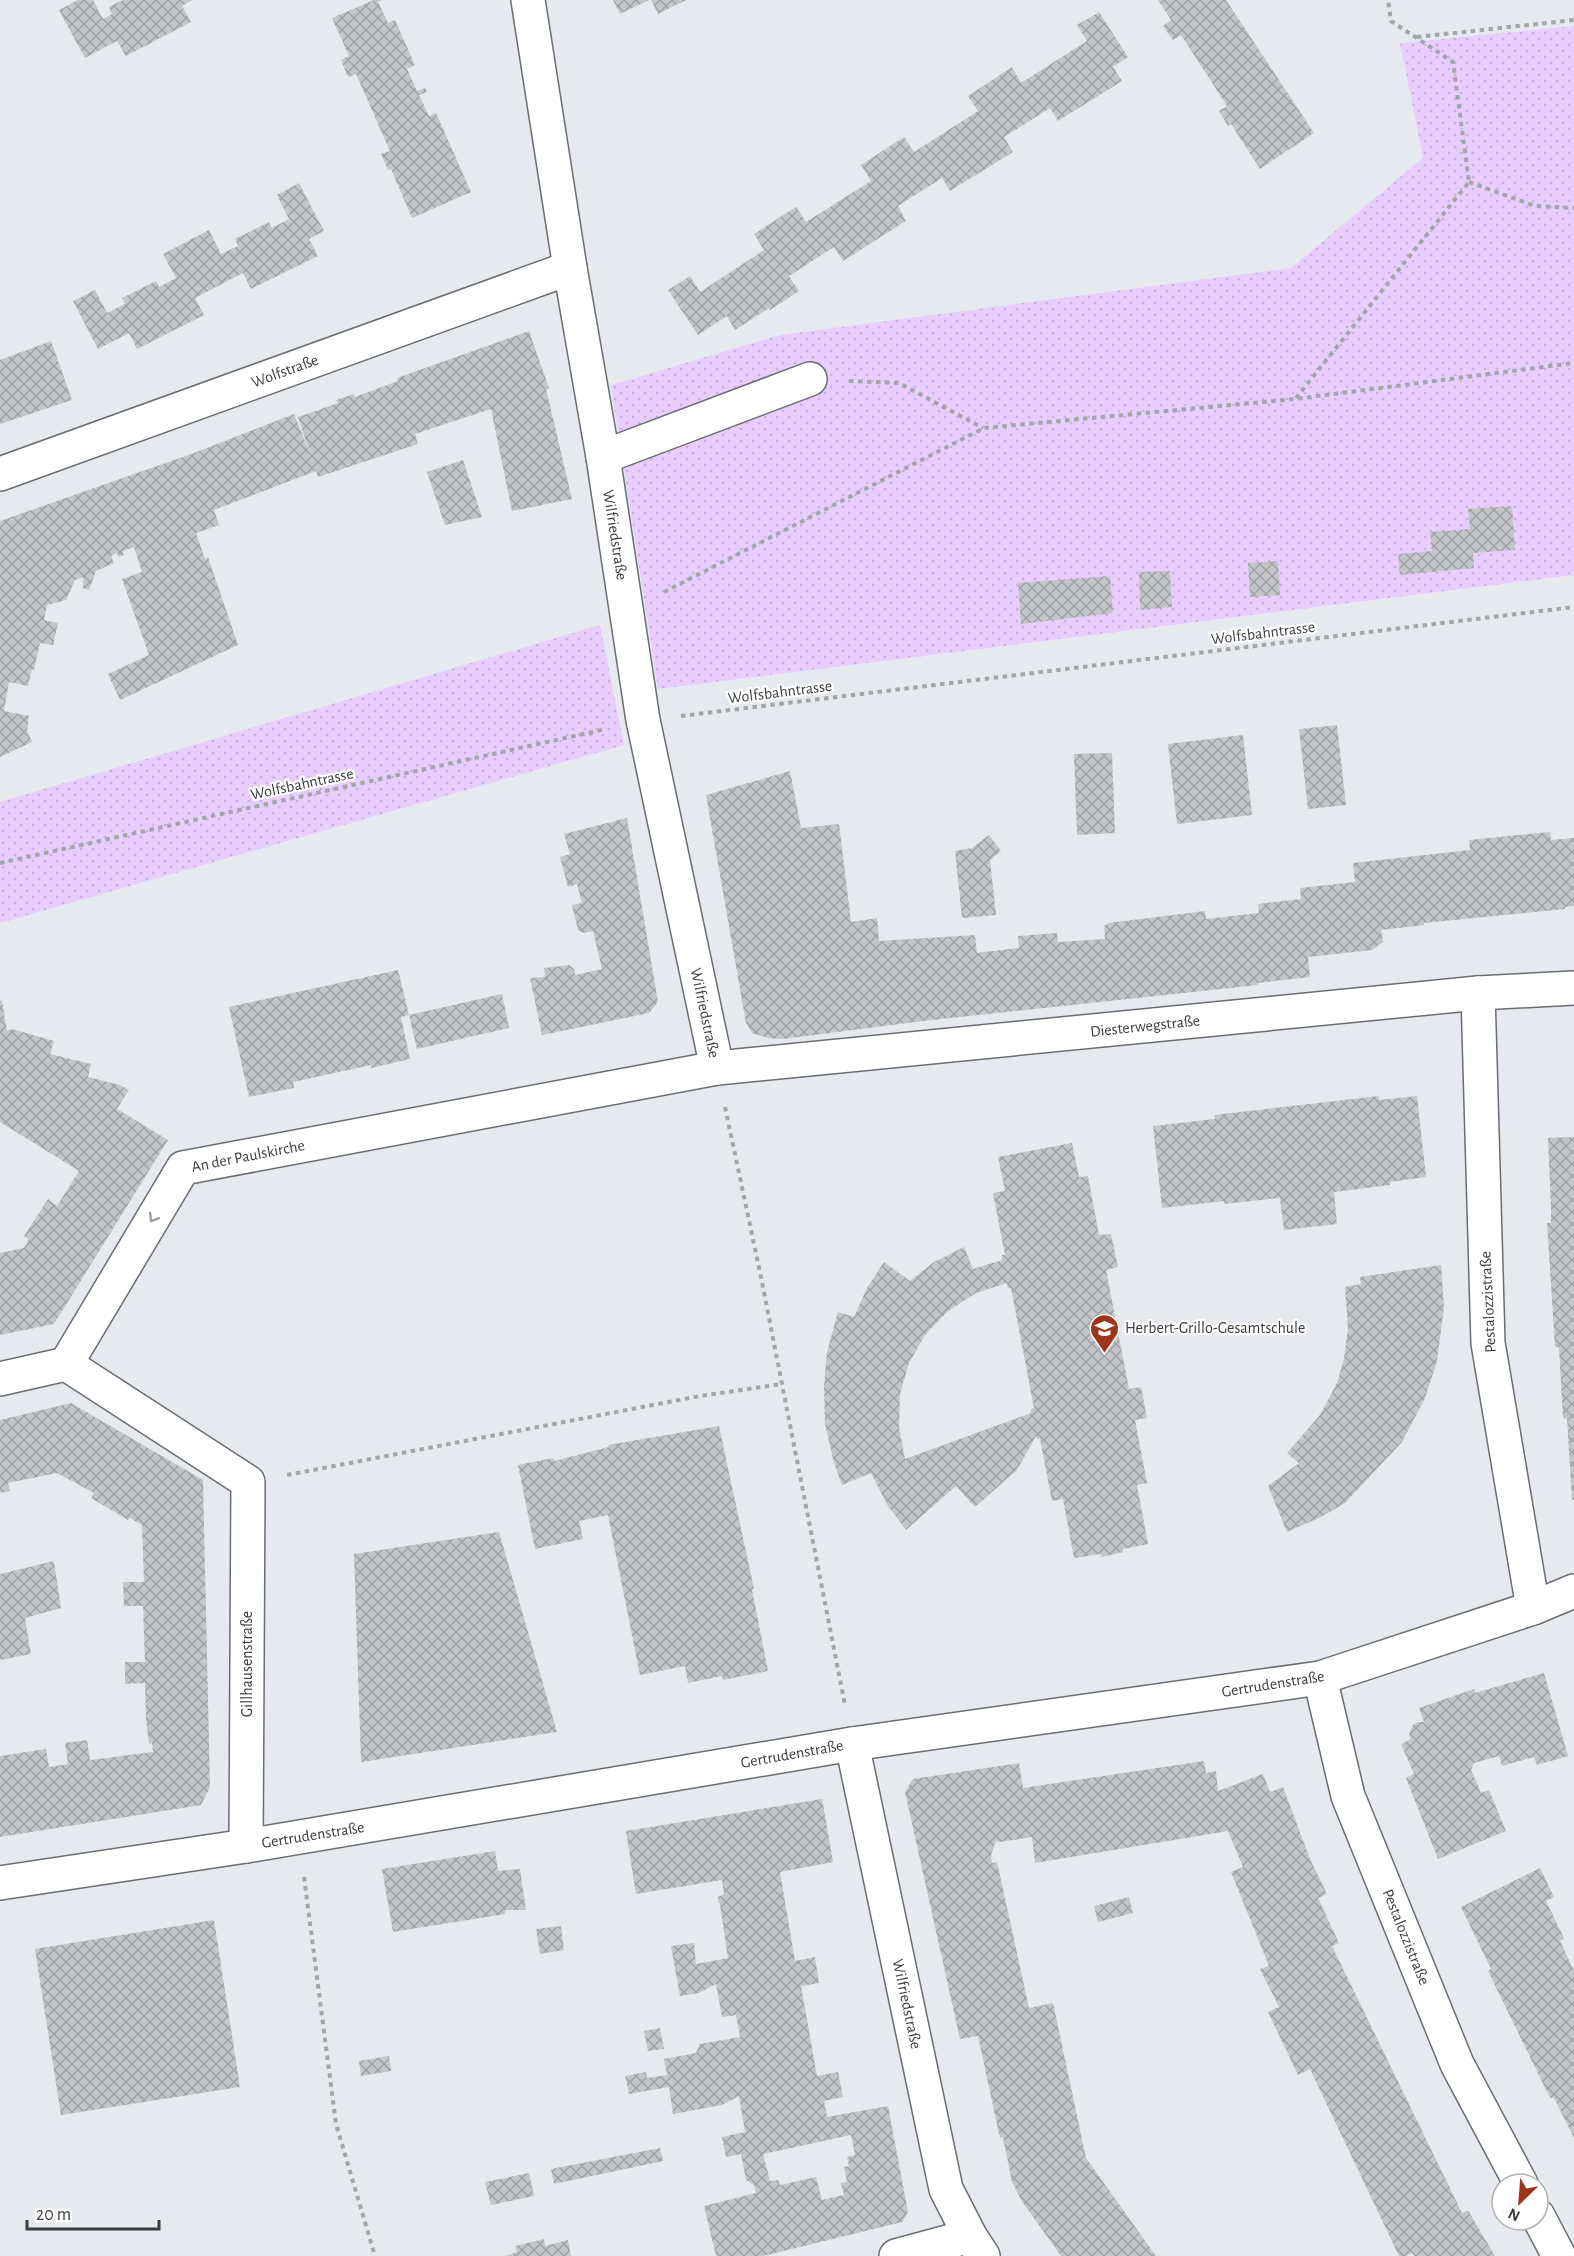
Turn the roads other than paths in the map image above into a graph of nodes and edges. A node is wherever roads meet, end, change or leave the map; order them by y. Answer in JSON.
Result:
{"nodes":[{"id":1,"x":528,"y":0,"type":"edge"},
{"id":2,"x":570,"y":268,"type":"junction"},
{"id":3,"x":810,"y":379,"type":"road end"},
{"id":4,"x":603,"y":457,"type":"junction"},
{"id":5,"x":0,"y":474,"type":"edge"},
{"id":6,"x":1574,"y":988,"type":"edge"},
{"id":7,"x":1478,"y":993,"type":"junction"},
{"id":8,"x":717,"y":1068,"type":"junction"},
{"id":9,"x":66,"y":1364,"type":"junction"},
{"id":10,"x":0,"y":1379,"type":"edge"},
{"id":11,"x":1574,"y":1591,"type":"edge"},
{"id":12,"x":1533,"y":1608,"type":"junction"},
{"id":13,"x":1320,"y":1678,"type":"junction"},
{"id":14,"x":852,"y":1744,"type":"junction"},
{"id":15,"x":246,"y":1846,"type":"junction"},
{"id":16,"x":0,"y":1883,"type":"edge"},
{"id":17,"x":1515,"y":2172,"type":"edge"},
{"id":18,"x":1547,"y":2232,"type":"edge"},
{"id":19,"x":976,"y":2246,"type":"edge"},
{"id":20,"x":896,"y":2256,"type":"edge"},
{"id":21,"x":1560,"y":2256,"type":"edge"}],
"edges":[{"from":1,"to":2,"type":"street","name":"Wilfriedstraße"},
{"from":2,"to":4,"type":"street","name":"Wilfriedstraße"},
{"from":2,"to":5,"type":"street","name":"Wolfstraße"},
{"from":3,"to":4,"type":"street"},
{"from":4,"to":8,"type":"street","name":"Wilfriedstraße"},
{"from":6,"to":7,"type":"street","name":"Diesterwegstraße"},
{"from":7,"to":8,"type":"street","name":"Diesterwegstraße"},
{"from":7,"to":12,"type":"street","name":"Pestalozzistraße"},
{"from":8,"to":9,"type":"street","name":"An der Paulskirche","one_way":true},
{"from":9,"to":10,"type":"street"},
{"from":9,"to":15,"type":"street","name":"Gillhausenstraße"},
{"from":11,"to":12,"type":"street","name":"Gertrudenstraße"},
{"from":12,"to":13,"type":"street","name":"Gertrudenstraße"},
{"from":13,"to":14,"type":"street","name":"Gertrudenstraße"},
{"from":13,"to":17,"type":"street","name":"Pestalozzistraße"},
{"from":14,"to":15,"type":"street","name":"Gertrudenstraße"},
{"from":14,"to":19,"type":"street","name":"Wilfriedstraße"},
{"from":15,"to":16,"type":"street","name":"Gertrudenstraße"},
{"from":18,"to":21,"type":"street"},
{"from":19,"to":20,"type":"street"}]}
